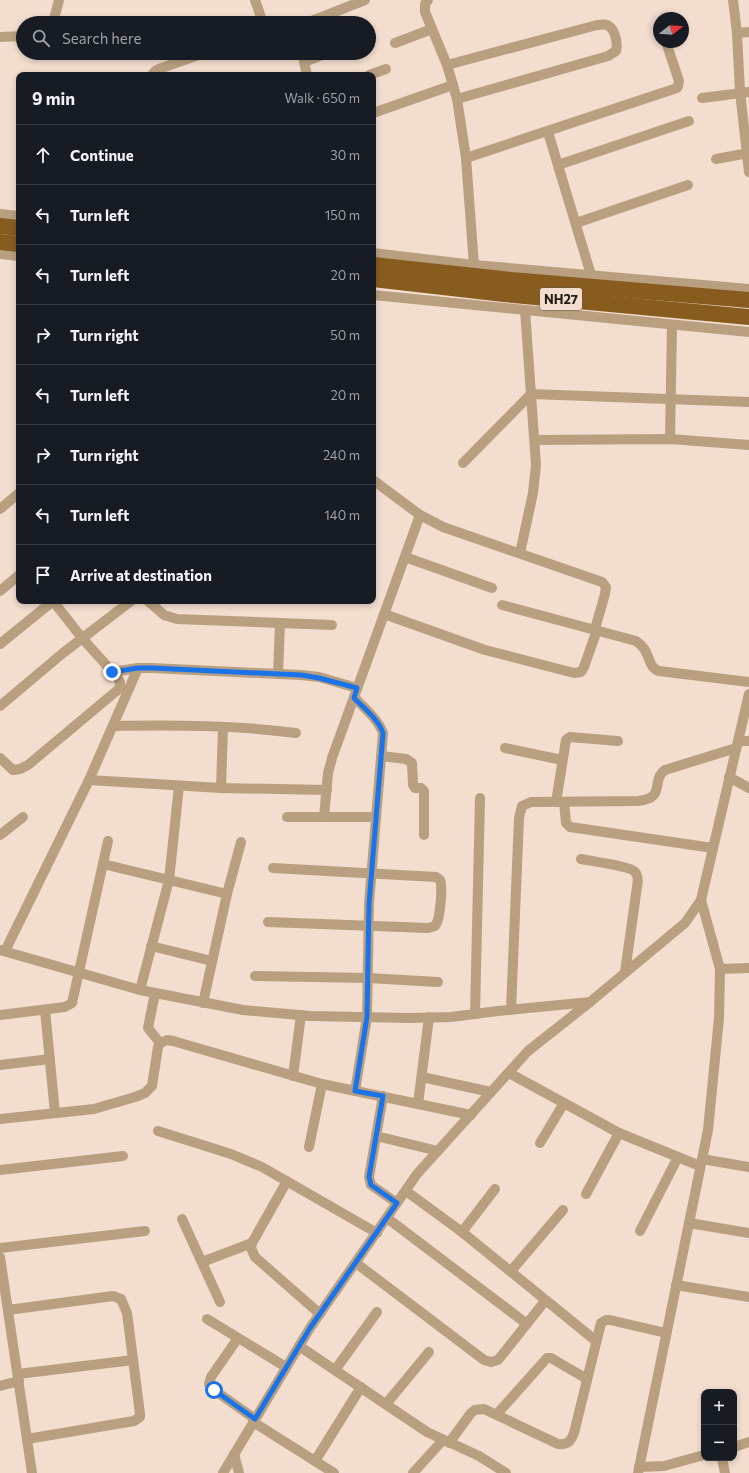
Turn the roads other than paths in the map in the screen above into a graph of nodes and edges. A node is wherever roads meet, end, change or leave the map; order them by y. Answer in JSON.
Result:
{"nodes":[{"id":1,"x":59,"y":0,"type":"edge"},
{"id":2,"x":255,"y":0,"type":"edge"},
{"id":3,"x":365,"y":0,"type":"edge"},
{"id":4,"x":428,"y":0,"type":"edge"},
{"id":5,"x":733,"y":0,"type":"edge"},
{"id":6,"x":55,"y":16,"type":"edge"},
{"id":7,"x":261,"y":16,"type":"edge"},
{"id":8,"x":324,"y":16,"type":"edge"},
{"id":9,"x":432,"y":29,"type":"junction"},
{"id":10,"x":749,"y":32,"type":"edge"},
{"id":11,"x":737,"y":33,"type":"junction"},
{"id":12,"x":0,"y":36,"type":"edge"},
{"id":13,"x":16,"y":36,"type":"edge"},
{"id":14,"x":395,"y":43,"type":"dead end"},
{"id":15,"x":668,"y":48,"type":"edge"},
{"id":16,"x":184,"y":60,"type":"edge"},
{"id":17,"x":309,"y":60,"type":"edge"},
{"id":18,"x":447,"y":65,"type":"junction"},
{"id":19,"x":386,"y":69,"type":"dead end"},
{"id":20,"x":154,"y":72,"type":"edge"},
{"id":21,"x":306,"y":72,"type":"edge"},
{"id":22,"x":376,"y":73,"type":"edge"},
{"id":23,"x":453,"y":85,"type":"junction"},
{"id":24,"x":745,"y":92,"type":"edge"},
{"id":25,"x":702,"y":98,"type":"dead end"},
{"id":26,"x":457,"y":99,"type":"junction"},
{"id":27,"x":376,"y":112,"type":"edge"},
{"id":28,"x":689,"y":121,"type":"dead end"},
{"id":29,"x":548,"y":132,"type":"junction"},
{"id":30,"x":748,"y":153,"type":"edge"},
{"id":31,"x":466,"y":158,"type":"junction"},
{"id":32,"x":716,"y":159,"type":"dead end"},
{"id":33,"x":558,"y":165,"type":"junction"},
{"id":34,"x":749,"y":172,"type":"edge"},
{"id":35,"x":688,"y":185,"type":"dead end"},
{"id":36,"x":0,"y":214,"type":"edge"},
{"id":37,"x":16,"y":216,"type":"edge"},
{"id":38,"x":576,"y":223,"type":"junction"},
{"id":39,"x":0,"y":226,"type":"edge"},
{"id":40,"x":16,"y":228,"type":"edge"},
{"id":41,"x":0,"y":242,"type":"edge"},
{"id":42,"x":16,"y":244,"type":"edge"},
{"id":43,"x":376,"y":253,"type":"edge"},
{"id":44,"x":0,"y":254,"type":"edge"},
{"id":45,"x":16,"y":256,"type":"edge"},
{"id":46,"x":376,"y":265,"type":"edge"},
{"id":47,"x":474,"y":265,"type":"junction"},
{"id":48,"x":591,"y":275,"type":"junction"},
{"id":49,"x":376,"y":279,"type":"edge"},
{"id":50,"x":749,"y":289,"type":"edge"},
{"id":51,"x":376,"y":295,"type":"edge"},
{"id":52,"x":749,"y":300,"type":"edge"},
{"id":53,"x":525,"y":310,"type":"junction"},
{"id":54,"x":749,"y":317,"type":"edge"},
{"id":55,"x":672,"y":325,"type":"junction"},
{"id":56,"x":749,"y":332,"type":"edge"},
{"id":57,"x":531,"y":394,"type":"junction"},
{"id":58,"x":671,"y":399,"type":"junction"},
{"id":59,"x":749,"y":402,"type":"edge"},
{"id":60,"x":670,"y":439,"type":"junction"},
{"id":61,"x":535,"y":440,"type":"junction"},
{"id":62,"x":749,"y":445,"type":"edge"},
{"id":63,"x":463,"y":463,"type":"dead end"},
{"id":64,"x":376,"y":482,"type":"edge"},
{"id":65,"x":16,"y":496,"type":"edge"},
{"id":66,"x":0,"y":509,"type":"edge"},
{"id":67,"x":420,"y":515,"type":"junction"},
{"id":68,"x":520,"y":553,"type":"junction"},
{"id":69,"x":405,"y":557,"type":"junction"},
{"id":70,"x":16,"y":578,"type":"edge"},
{"id":71,"x":492,"y":588,"type":"dead end"},
{"id":72,"x":0,"y":591,"type":"edge"},
{"id":73,"x":49,"y":604,"type":"edge"},
{"id":74,"x":55,"y":604,"type":"edge"},
{"id":75,"x":127,"y":604,"type":"edge"},
{"id":76,"x":151,"y":604,"type":"edge"},
{"id":77,"x":502,"y":605,"type":"dead end"},
{"id":78,"x":384,"y":614,"type":"junction"},
{"id":79,"x":280,"y":623,"type":"junction"},
{"id":80,"x":332,"y":625,"type":"dead end"},
{"id":81,"x":596,"y":629,"type":"junction"},
{"id":82,"x":82,"y":638,"type":"junction"},
{"id":83,"x":0,"y":644,"type":"edge"},
{"id":84,"x":138,"y":668,"type":"junction"},
{"id":85,"x":112,"y":672,"type":"junction"},
{"id":86,"x":278,"y":674,"type":"junction"},
{"id":87,"x":749,"y":682,"type":"edge"},
{"id":88,"x":355,"y":693,"type":"junction"},
{"id":89,"x":749,"y":694,"type":"edge"},
{"id":90,"x":0,"y":706,"type":"edge"},
{"id":91,"x":113,"y":726,"type":"junction"},
{"id":92,"x":223,"y":727,"type":"junction"},
{"id":93,"x":296,"y":733,"type":"dead end"},
{"id":94,"x":618,"y":741,"type":"dead end"},
{"id":95,"x":749,"y":741,"type":"edge"},
{"id":96,"x":737,"y":745,"type":"junction"},
{"id":97,"x":505,"y":748,"type":"dead end"},
{"id":98,"x":381,"y":756,"type":"junction"},
{"id":99,"x":0,"y":758,"type":"edge"},
{"id":100,"x":562,"y":760,"type":"junction"},
{"id":101,"x":729,"y":777,"type":"junction"},
{"id":102,"x":89,"y":780,"type":"junction"},
{"id":103,"x":179,"y":786,"type":"junction"},
{"id":104,"x":221,"y":788,"type":"junction"},
{"id":105,"x":749,"y":788,"type":"edge"},
{"id":106,"x":327,"y":790,"type":"junction"},
{"id":107,"x":480,"y":798,"type":"dead end"},
{"id":108,"x":560,"y":802,"type":"junction"},
{"id":109,"x":23,"y":817,"type":"dead end"},
{"id":110,"x":287,"y":817,"type":"dead end"},
{"id":111,"x":324,"y":817,"type":"junction"},
{"id":112,"x":376,"y":817,"type":"junction"},
{"id":113,"x":424,"y":834,"type":"dead end"},
{"id":114,"x":0,"y":836,"type":"edge"},
{"id":115,"x":108,"y":841,"type":"dead end"},
{"id":116,"x":241,"y":842,"type":"dead end"},
{"id":117,"x":713,"y":848,"type":"junction"},
{"id":118,"x":581,"y":859,"type":"dead end"},
{"id":119,"x":103,"y":864,"type":"junction"},
{"id":120,"x":273,"y":868,"type":"dead end"},
{"id":121,"x":371,"y":873,"type":"junction"},
{"id":122,"x":169,"y":880,"type":"junction"},
{"id":123,"x":227,"y":894,"type":"junction"},
{"id":124,"x":701,"y":900,"type":"junction"},
{"id":125,"x":268,"y":922,"type":"dead end"},
{"id":126,"x":369,"y":925,"type":"junction"},
{"id":127,"x":151,"y":946,"type":"junction"},
{"id":128,"x":3,"y":951,"type":"edge"},
{"id":129,"x":212,"y":960,"type":"junction"},
{"id":130,"x":749,"y":968,"type":"edge"},
{"id":131,"x":720,"y":969,"type":"junction"},
{"id":132,"x":78,"y":972,"type":"junction"},
{"id":133,"x":625,"y":972,"type":"junction"},
{"id":134,"x":255,"y":976,"type":"dead end"},
{"id":135,"x":368,"y":978,"type":"junction"},
{"id":136,"x":438,"y":982,"type":"dead end"},
{"id":137,"x":140,"y":990,"type":"junction"},
{"id":138,"x":154,"y":993,"type":"junction"},
{"id":139,"x":590,"y":1002,"type":"junction"},
{"id":140,"x":203,"y":1003,"type":"junction"},
{"id":141,"x":45,"y":1010,"type":"junction"},
{"id":142,"x":511,"y":1010,"type":"junction"},
{"id":143,"x":475,"y":1014,"type":"junction"},
{"id":144,"x":0,"y":1015,"type":"edge"},
{"id":145,"x":301,"y":1016,"type":"junction"},
{"id":146,"x":367,"y":1017,"type":"junction"},
{"id":147,"x":429,"y":1017,"type":"junction"},
{"id":148,"x":160,"y":1043,"type":"junction"},
{"id":149,"x":50,"y":1059,"type":"junction"},
{"id":150,"x":0,"y":1065,"type":"edge"},
{"id":151,"x":509,"y":1073,"type":"junction"},
{"id":152,"x":293,"y":1076,"type":"junction"},
{"id":153,"x":422,"y":1077,"type":"junction"},
{"id":154,"x":322,"y":1084,"type":"junction"},
{"id":155,"x":355,"y":1091,"type":"junction"},
{"id":156,"x":491,"y":1092,"type":"junction"},
{"id":157,"x":383,"y":1096,"type":"junction"},
{"id":158,"x":564,"y":1103,"type":"junction"},
{"id":159,"x":418,"y":1104,"type":"junction"},
{"id":160,"x":55,"y":1113,"type":"junction"},
{"id":161,"x":471,"y":1115,"type":"junction"},
{"id":162,"x":0,"y":1119,"type":"edge"},
{"id":163,"x":158,"y":1131,"type":"dead end"},
{"id":164,"x":619,"y":1133,"type":"junction"},
{"id":165,"x":376,"y":1136,"type":"junction"},
{"id":166,"x":540,"y":1143,"type":"dead end"},
{"id":167,"x":309,"y":1147,"type":"dead end"},
{"id":168,"x":438,"y":1151,"type":"junction"},
{"id":169,"x":123,"y":1156,"type":"dead end"},
{"id":170,"x":678,"y":1158,"type":"junction"},
{"id":171,"x":701,"y":1162,"type":"junction"},
{"id":172,"x":749,"y":1167,"type":"edge"},
{"id":173,"x":0,"y":1170,"type":"edge"},
{"id":174,"x":287,"y":1182,"type":"junction"},
{"id":175,"x":495,"y":1189,"type":"dead end"},
{"id":176,"x":406,"y":1191,"type":"junction"},
{"id":177,"x":586,"y":1194,"type":"dead end"},
{"id":178,"x":397,"y":1203,"type":"junction"},
{"id":179,"x":563,"y":1210,"type":"dead end"},
{"id":180,"x":387,"y":1218,"type":"junction"},
{"id":181,"x":182,"y":1219,"type":"dead end"},
{"id":182,"x":689,"y":1223,"type":"junction"},
{"id":183,"x":145,"y":1231,"type":"dead end"},
{"id":184,"x":640,"y":1231,"type":"dead end"},
{"id":185,"x":377,"y":1232,"type":"junction"},
{"id":186,"x":462,"y":1232,"type":"junction"},
{"id":187,"x":749,"y":1233,"type":"edge"},
{"id":188,"x":252,"y":1243,"type":"junction"},
{"id":189,"x":0,"y":1248,"type":"edge"},
{"id":190,"x":0,"y":1257,"type":"edge"},
{"id":191,"x":202,"y":1262,"type":"junction"},
{"id":192,"x":356,"y":1263,"type":"junction"},
{"id":193,"x":511,"y":1272,"type":"junction"},
{"id":194,"x":676,"y":1285,"type":"junction"},
{"id":195,"x":749,"y":1297,"type":"edge"},
{"id":196,"x":545,"y":1301,"type":"junction"},
{"id":197,"x":220,"y":1302,"type":"dead end"},
{"id":198,"x":8,"y":1310,"type":"junction"},
{"id":199,"x":377,"y":1312,"type":"dead end"},
{"id":200,"x":320,"y":1314,"type":"junction"},
{"id":201,"x":207,"y":1319,"type":"dead end"},
{"id":202,"x":527,"y":1324,"type":"junction"},
{"id":203,"x":666,"y":1333,"type":"junction"},
{"id":204,"x":238,"y":1338,"type":"junction"},
{"id":205,"x":596,"y":1341,"type":"junction"},
{"id":206,"x":299,"y":1346,"type":"junction"},
{"id":207,"x":429,"y":1352,"type":"dead end"},
{"id":208,"x":133,"y":1360,"type":"junction"},
{"id":209,"x":286,"y":1367,"type":"junction"},
{"id":210,"x":335,"y":1370,"type":"junction"},
{"id":211,"x":18,"y":1378,"type":"junction"},
{"id":212,"x":587,"y":1379,"type":"junction"},
{"id":213,"x":0,"y":1386,"type":"edge"},
{"id":214,"x":361,"y":1387,"type":"junction"},
{"id":215,"x":386,"y":1404,"type":"junction"},
{"id":216,"x":497,"y":1414,"type":"junction"},
{"id":217,"x":254,"y":1420,"type":"junction"},
{"id":218,"x":27,"y":1439,"type":"junction"},
{"id":219,"x":446,"y":1442,"type":"junction"},
{"id":220,"x":749,"y":1442,"type":"edge"},
{"id":221,"x":737,"y":1446,"type":"edge"},
{"id":222,"x":234,"y":1454,"type":"junction"},
{"id":223,"x":701,"y":1456,"type":"edge"},
{"id":224,"x":315,"y":1461,"type":"junction"},
{"id":225,"x":723,"y":1461,"type":"edge"},
{"id":226,"x":638,"y":1470,"type":"edge"},
{"id":227,"x":32,"y":1473,"type":"edge"},
{"id":228,"x":222,"y":1473,"type":"edge"},
{"id":229,"x":239,"y":1473,"type":"edge"},
{"id":230,"x":334,"y":1473,"type":"edge"},
{"id":231,"x":413,"y":1473,"type":"edge"},
{"id":232,"x":506,"y":1473,"type":"edge"},
{"id":233,"x":726,"y":1473,"type":"edge"}],
"edges":[{"from":1,"to":6,"type":"street"},
{"from":2,"to":7,"type":"street"},
{"from":3,"to":8,"type":"street"},
{"from":4,"to":9,"type":"street"},
{"from":5,"to":11,"type":"street"},
{"from":9,"to":14,"type":"street"},
{"from":9,"to":18,"type":"street"},
{"from":10,"to":11,"type":"street"},
{"from":11,"to":24,"type":"street"},
{"from":12,"to":13,"type":"street"},
{"from":15,"to":29,"type":"street"},
{"from":16,"to":20,"type":"street"},
{"from":17,"to":21,"type":"street"},
{"from":18,"to":23,"type":"street"},
{"from":18,"to":26,"type":"street"},
{"from":19,"to":22,"type":"street"},
{"from":23,"to":26,"type":"street"},
{"from":23,"to":27,"type":"street"},
{"from":24,"to":25,"type":"street"},
{"from":24,"to":30,"type":"street"},
{"from":26,"to":31,"type":"street"},
{"from":28,"to":33,"type":"street"},
{"from":29,"to":31,"type":"street"},
{"from":29,"to":33,"type":"street"},
{"from":30,"to":32,"type":"street"},
{"from":30,"to":34,"type":"street"},
{"from":31,"to":47,"type":"street"},
{"from":33,"to":38,"type":"street"},
{"from":35,"to":38,"type":"street"},
{"from":36,"to":37,"type":"street"},
{"from":38,"to":48,"type":"street"},
{"from":39,"to":40,"type":"highway"},
{"from":41,"to":42,"type":"highway"},
{"from":43,"to":47,"type":"street"},
{"from":44,"to":45,"type":"street"},
{"from":46,"to":52,"type":"highway","number":"NH27"},
{"from":47,"to":48,"type":"street"},
{"from":48,"to":50,"type":"street"},
{"from":49,"to":54,"type":"highway","number":"NH27"},
{"from":51,"to":53,"type":"street"},
{"from":53,"to":55,"type":"street"},
{"from":53,"to":57,"type":"street"},
{"from":55,"to":56,"type":"street"},
{"from":55,"to":58,"type":"street"},
{"from":57,"to":58,"type":"street"},
{"from":57,"to":61,"type":"street"},
{"from":57,"to":63,"type":"street"},
{"from":58,"to":59,"type":"street"},
{"from":58,"to":60,"type":"street"},
{"from":60,"to":61,"type":"street"},
{"from":60,"to":62,"type":"street"},
{"from":61,"to":68,"type":"street"},
{"from":64,"to":67,"type":"street"},
{"from":65,"to":66,"type":"street"},
{"from":67,"to":68,"type":"street"},
{"from":67,"to":69,"type":"street"},
{"from":68,"to":81,"type":"street"},
{"from":69,"to":71,"type":"street"},
{"from":69,"to":78,"type":"street"},
{"from":70,"to":72,"type":"street"},
{"from":73,"to":83,"type":"street"},
{"from":74,"to":82,"type":"street"},
{"from":75,"to":82,"type":"street"},
{"from":76,"to":79,"type":"street"},
{"from":77,"to":81,"type":"street"},
{"from":78,"to":81,"type":"street"},
{"from":78,"to":88,"type":"street"},
{"from":79,"to":80,"type":"street"},
{"from":79,"to":86,"type":"street"},
{"from":81,"to":87,"type":"street"},
{"from":82,"to":85,"type":"street"},
{"from":82,"to":90,"type":"street"},
{"from":84,"to":85,"type":"street"},
{"from":84,"to":86,"type":"street"},
{"from":84,"to":91,"type":"street"},
{"from":85,"to":99,"type":"street"},
{"from":86,"to":88,"type":"street"},
{"from":88,"to":98,"type":"street"},
{"from":88,"to":106,"type":"street"},
{"from":89,"to":96,"type":"street"},
{"from":91,"to":92,"type":"street"},
{"from":91,"to":102,"type":"street"},
{"from":92,"to":93,"type":"street"},
{"from":92,"to":104,"type":"street"},
{"from":94,"to":100,"type":"street"},
{"from":95,"to":96,"type":"street"},
{"from":96,"to":101,"type":"street"},
{"from":96,"to":108,"type":"street"},
{"from":97,"to":100,"type":"street"},
{"from":98,"to":112,"type":"street"},
{"from":98,"to":113,"type":"street"},
{"from":100,"to":108,"type":"street"},
{"from":101,"to":105,"type":"street"},
{"from":101,"to":117,"type":"street"},
{"from":102,"to":103,"type":"street"},
{"from":102,"to":128,"type":"street"},
{"from":103,"to":104,"type":"street"},
{"from":103,"to":122,"type":"street"},
{"from":104,"to":106,"type":"street"},
{"from":106,"to":111,"type":"street"},
{"from":107,"to":143,"type":"street"},
{"from":108,"to":117,"type":"street"},
{"from":108,"to":142,"type":"street"},
{"from":109,"to":114,"type":"street"},
{"from":110,"to":111,"type":"street"},
{"from":111,"to":112,"type":"street"},
{"from":112,"to":121,"type":"street"},
{"from":115,"to":119,"type":"street"},
{"from":116,"to":123,"type":"street"},
{"from":117,"to":124,"type":"street"},
{"from":118,"to":133,"type":"street"},
{"from":119,"to":122,"type":"street"},
{"from":119,"to":132,"type":"street"},
{"from":120,"to":121,"type":"street"},
{"from":121,"to":126,"type":"street"},
{"from":121,"to":126,"type":"street"},
{"from":122,"to":123,"type":"street"},
{"from":122,"to":127,"type":"street"},
{"from":123,"to":129,"type":"street"},
{"from":124,"to":131,"type":"street"},
{"from":124,"to":133,"type":"street"},
{"from":125,"to":126,"type":"street"},
{"from":126,"to":135,"type":"street"},
{"from":127,"to":129,"type":"street"},
{"from":127,"to":137,"type":"street"},
{"from":128,"to":132,"type":"street"},
{"from":129,"to":140,"type":"street"},
{"from":130,"to":131,"type":"street"},
{"from":131,"to":171,"type":"street"},
{"from":132,"to":137,"type":"street"},
{"from":132,"to":141,"type":"street"},
{"from":133,"to":139,"type":"street"},
{"from":134,"to":135,"type":"street"},
{"from":135,"to":136,"type":"street"},
{"from":135,"to":146,"type":"street"},
{"from":137,"to":138,"type":"street"},
{"from":138,"to":140,"type":"street"},
{"from":138,"to":148,"type":"street"},
{"from":139,"to":142,"type":"street"},
{"from":139,"to":151,"type":"street"},
{"from":140,"to":145,"type":"street"},
{"from":141,"to":144,"type":"street"},
{"from":141,"to":149,"type":"street"},
{"from":142,"to":143,"type":"street"},
{"from":143,"to":147,"type":"street"},
{"from":145,"to":146,"type":"street"},
{"from":145,"to":152,"type":"street"},
{"from":146,"to":147,"type":"street"},
{"from":146,"to":155,"type":"street"},
{"from":147,"to":153,"type":"street"},
{"from":148,"to":152,"type":"street"},
{"from":148,"to":160,"type":"street"},
{"from":149,"to":150,"type":"street"},
{"from":149,"to":160,"type":"street"},
{"from":151,"to":156,"type":"street"},
{"from":151,"to":158,"type":"street"},
{"from":152,"to":154,"type":"street"},
{"from":153,"to":156,"type":"street"},
{"from":153,"to":159,"type":"street"},
{"from":154,"to":155,"type":"street"},
{"from":154,"to":167,"type":"street"},
{"from":155,"to":157,"type":"street"},
{"from":156,"to":161,"type":"street"},
{"from":157,"to":159,"type":"street"},
{"from":157,"to":165,"type":"street"},
{"from":158,"to":164,"type":"street"},
{"from":158,"to":166,"type":"street"},
{"from":159,"to":161,"type":"street"},
{"from":160,"to":162,"type":"street"},
{"from":161,"to":168,"type":"street"},
{"from":163,"to":174,"type":"street"},
{"from":164,"to":170,"type":"street"},
{"from":164,"to":177,"type":"street"},
{"from":165,"to":168,"type":"street"},
{"from":165,"to":178,"type":"street"},
{"from":168,"to":176,"type":"street"},
{"from":169,"to":173,"type":"street"},
{"from":170,"to":171,"type":"street"},
{"from":170,"to":184,"type":"street"},
{"from":171,"to":172,"type":"street"},
{"from":171,"to":182,"type":"street"},
{"from":174,"to":185,"type":"street"},
{"from":174,"to":188,"type":"street"},
{"from":175,"to":186,"type":"street"},
{"from":176,"to":178,"type":"street"},
{"from":176,"to":186,"type":"street"},
{"from":178,"to":180,"type":"street"},
{"from":179,"to":193,"type":"street"},
{"from":180,"to":185,"type":"street"},
{"from":180,"to":202,"type":"street"},
{"from":181,"to":191,"type":"street"},
{"from":182,"to":187,"type":"street"},
{"from":182,"to":194,"type":"street"},
{"from":183,"to":189,"type":"street"},
{"from":185,"to":192,"type":"street"},
{"from":186,"to":193,"type":"street"},
{"from":188,"to":191,"type":"street"},
{"from":188,"to":200,"type":"street"},
{"from":190,"to":198,"type":"street"},
{"from":191,"to":197,"type":"street"},
{"from":192,"to":200,"type":"street"},
{"from":192,"to":202,"type":"street"},
{"from":193,"to":196,"type":"street"},
{"from":194,"to":195,"type":"street"},
{"from":194,"to":203,"type":"street"},
{"from":196,"to":202,"type":"street"},
{"from":196,"to":205,"type":"street"},
{"from":198,"to":208,"type":"street"},
{"from":198,"to":211,"type":"street"},
{"from":199,"to":210,"type":"street"},
{"from":200,"to":206,"type":"street"},
{"from":201,"to":204,"type":"street"},
{"from":203,"to":205,"type":"street"},
{"from":203,"to":226,"type":"street"},
{"from":204,"to":209,"type":"street"},
{"from":204,"to":217,"type":"street"},
{"from":205,"to":212,"type":"street"},
{"from":206,"to":209,"type":"street"},
{"from":206,"to":210,"type":"street"},
{"from":207,"to":215,"type":"street"},
{"from":208,"to":211,"type":"street"},
{"from":208,"to":218,"type":"street"},
{"from":209,"to":217,"type":"street"},
{"from":210,"to":214,"type":"street"},
{"from":211,"to":213,"type":"street"},
{"from":211,"to":218,"type":"street"},
{"from":212,"to":216,"type":"street"},
{"from":212,"to":216,"type":"street"},
{"from":214,"to":215,"type":"street"},
{"from":214,"to":224,"type":"street"},
{"from":215,"to":219,"type":"street"},
{"from":216,"to":219,"type":"street"},
{"from":217,"to":222,"type":"street"},
{"from":217,"to":224,"type":"street"},
{"from":218,"to":227,"type":"street"},
{"from":219,"to":231,"type":"street"},
{"from":219,"to":232,"type":"street"},
{"from":220,"to":221,"type":"street"},
{"from":222,"to":228,"type":"street"},
{"from":222,"to":229,"type":"street"},
{"from":223,"to":226,"type":"street"},
{"from":224,"to":230,"type":"street"},
{"from":225,"to":233,"type":"street"}]}
